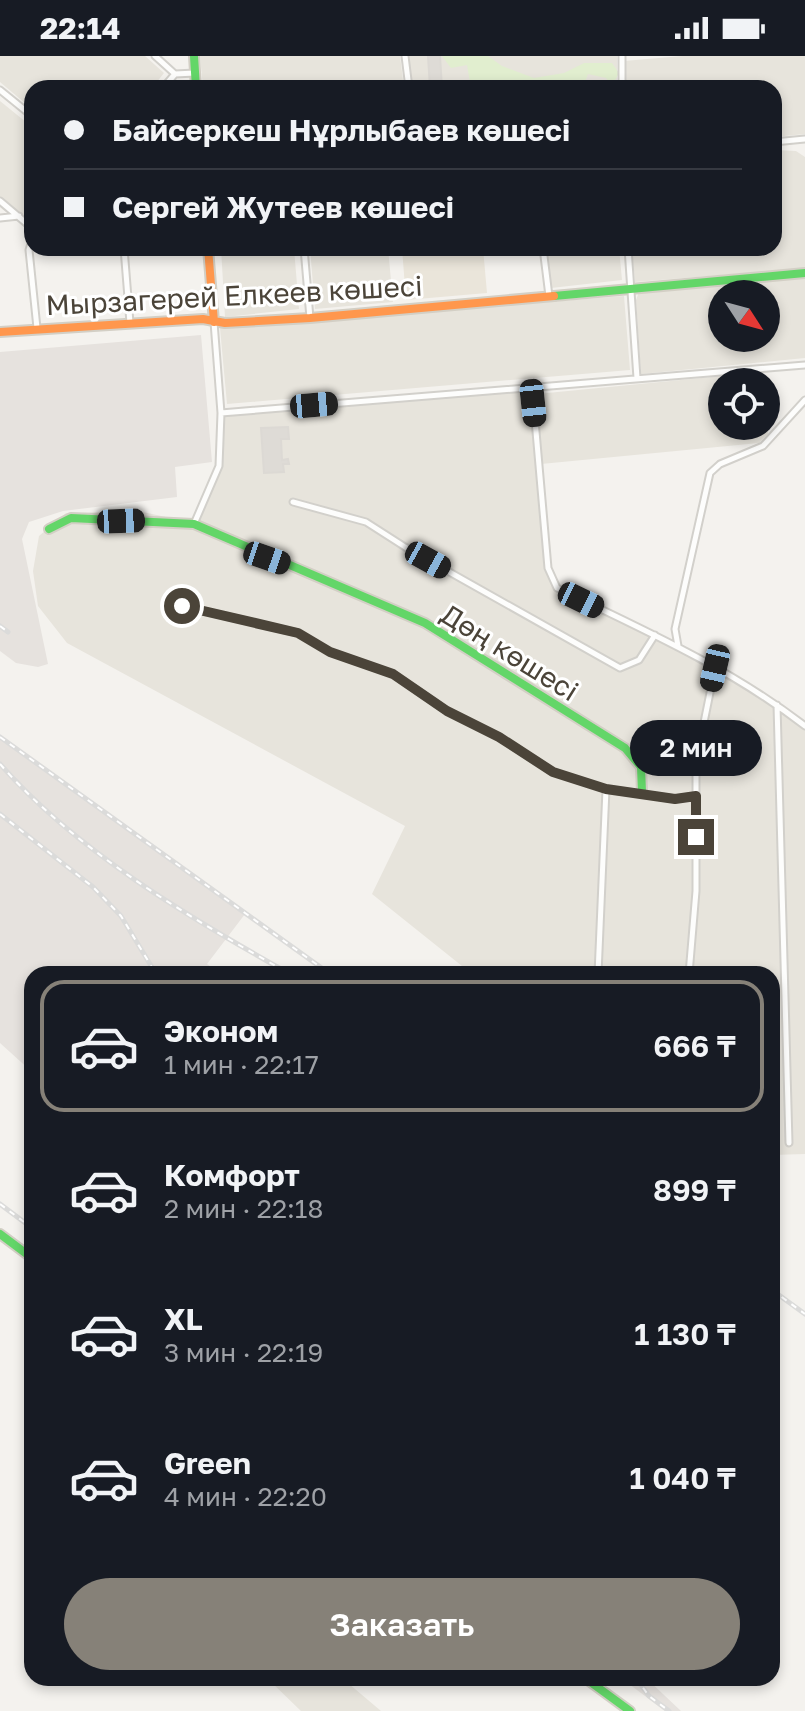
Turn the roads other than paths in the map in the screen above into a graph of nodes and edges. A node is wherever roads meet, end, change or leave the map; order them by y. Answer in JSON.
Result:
{"nodes":[{"id":1,"x":155,"y":56,"type":"edge"},
{"id":2,"x":194,"y":56,"type":"edge"},
{"id":3,"x":405,"y":56,"type":"edge"},
{"id":4,"x":622,"y":56,"type":"edge"},
{"id":5,"x":195,"y":73,"type":"junction"},
{"id":6,"x":175,"y":74,"type":"junction"},
{"id":7,"x":170,"y":80,"type":"edge"},
{"id":8,"x":195,"y":80,"type":"edge"},
{"id":9,"x":408,"y":80,"type":"edge"},
{"id":10,"x":622,"y":80,"type":"edge"},
{"id":11,"x":0,"y":90,"type":"edge"},
{"id":12,"x":24,"y":110,"type":"edge"},
{"id":13,"x":805,"y":139,"type":"edge"},
{"id":14,"x":782,"y":141,"type":"edge"},
{"id":15,"x":0,"y":201,"type":"edge"},
{"id":16,"x":19,"y":216,"type":"junction"},
{"id":17,"x":0,"y":218,"type":"edge"},
{"id":18,"x":24,"y":221,"type":"edge"},
{"id":19,"x":30,"y":256,"type":"edge"},
{"id":20,"x":125,"y":256,"type":"edge"},
{"id":21,"x":209,"y":256,"type":"edge"},
{"id":22,"x":305,"y":256,"type":"edge"},
{"id":23,"x":544,"y":256,"type":"edge"},
{"id":24,"x":629,"y":256,"type":"edge"},
{"id":25,"x":805,"y":273,"type":"edge"},
{"id":26,"x":631,"y":288,"type":"junction"},
{"id":27,"x":549,"y":296,"type":"junction"},
{"id":28,"x":310,"y":318,"type":"junction"},
{"id":29,"x":214,"y":322,"type":"junction"},
{"id":30,"x":130,"y":323,"type":"junction"},
{"id":31,"x":37,"y":328,"type":"junction"},
{"id":32,"x":0,"y":332,"type":"edge"},
{"id":33,"x":805,"y":365,"type":"edge"},
{"id":34,"x":637,"y":378,"type":"junction"},
{"id":35,"x":532,"y":386,"type":"junction"},
{"id":36,"x":805,"y":400,"type":"edge"},
{"id":37,"x":221,"y":413,"type":"junction"},
{"id":38,"x":293,"y":502,"type":"dead end"},
{"id":39,"x":194,"y":524,"type":"junction"},
{"id":40,"x":49,"y":529,"type":"dead end"},
{"id":41,"x":182,"y":606,"type":"dead end"},
{"id":42,"x":655,"y":635,"type":"junction"},
{"id":43,"x":678,"y":647,"type":"junction"},
{"id":44,"x":715,"y":668,"type":"junction"},
{"id":45,"x":777,"y":705,"type":"junction"},
{"id":46,"x":805,"y":726,"type":"edge"},
{"id":47,"x":606,"y":789,"type":"junction"},
{"id":48,"x":642,"y":792,"type":"junction"},
{"id":49,"x":696,"y":796,"type":"junction"},
{"id":50,"x":598,"y":966,"type":"edge"},
{"id":51,"x":690,"y":966,"type":"edge"},
{"id":52,"x":789,"y":1143,"type":"dead end"},
{"id":53,"x":0,"y":1234,"type":"edge"},
{"id":54,"x":24,"y":1252,"type":"edge"},
{"id":55,"x":596,"y":1686,"type":"edge"},
{"id":56,"x":630,"y":1711,"type":"edge"}],
"edges":[{"from":1,"to":6,"type":"street"},
{"from":2,"to":5,"type":"street"},
{"from":3,"to":9,"type":"street"},
{"from":4,"to":10,"type":"street"},
{"from":5,"to":6,"type":"street"},
{"from":5,"to":8,"type":"street"},
{"from":6,"to":7,"type":"street"},
{"from":11,"to":12,"type":"street"},
{"from":13,"to":14,"type":"street"},
{"from":15,"to":16,"type":"street"},
{"from":16,"to":17,"type":"street"},
{"from":16,"to":18,"type":"street"},
{"from":19,"to":31,"type":"street"},
{"from":20,"to":30,"type":"street"},
{"from":21,"to":29,"type":"street"},
{"from":22,"to":28,"type":"street"},
{"from":23,"to":27,"type":"street"},
{"from":24,"to":26,"type":"street"},
{"from":25,"to":26,"type":"street","name":"Мырзагерей Елкеев көшесі"},
{"from":26,"to":27,"type":"street","name":"Мырзагерей Елкеев көшесі"},
{"from":26,"to":34,"type":"street"},
{"from":27,"to":28,"type":"street","name":"Мырзагерей Елкеев көшесі"},
{"from":28,"to":29,"type":"street","name":"Мырзагерей Елкеев көшесі"},
{"from":29,"to":30,"type":"street","name":"Мырзагерей Елкеев көшесі"},
{"from":29,"to":37,"type":"street"},
{"from":30,"to":31,"type":"street","name":"Мырзагерей Елкеев көшесі"},
{"from":31,"to":32,"type":"street","name":"Мырзагерей Елкеев көшесі"},
{"from":33,"to":34,"type":"street"},
{"from":34,"to":35,"type":"street"},
{"from":35,"to":37,"type":"street"},
{"from":35,"to":42,"type":"street"},
{"from":36,"to":43,"type":"street"},
{"from":37,"to":39,"type":"street"},
{"from":38,"to":42,"type":"street"},
{"from":39,"to":40,"type":"street","name":"Дөң көшесі"},
{"from":39,"to":48,"type":"street","name":"Дөң көшесі"},
{"from":41,"to":47,"type":"street"},
{"from":42,"to":43,"type":"street"},
{"from":43,"to":44,"type":"street"},
{"from":44,"to":45,"type":"street"},
{"from":44,"to":49,"type":"street"},
{"from":45,"to":46,"type":"street"},
{"from":45,"to":52,"type":"street"},
{"from":47,"to":48,"type":"street"},
{"from":47,"to":50,"type":"street"},
{"from":48,"to":49,"type":"street"},
{"from":49,"to":51,"type":"street"},
{"from":53,"to":54,"type":"street"},
{"from":55,"to":56,"type":"street"}]}
